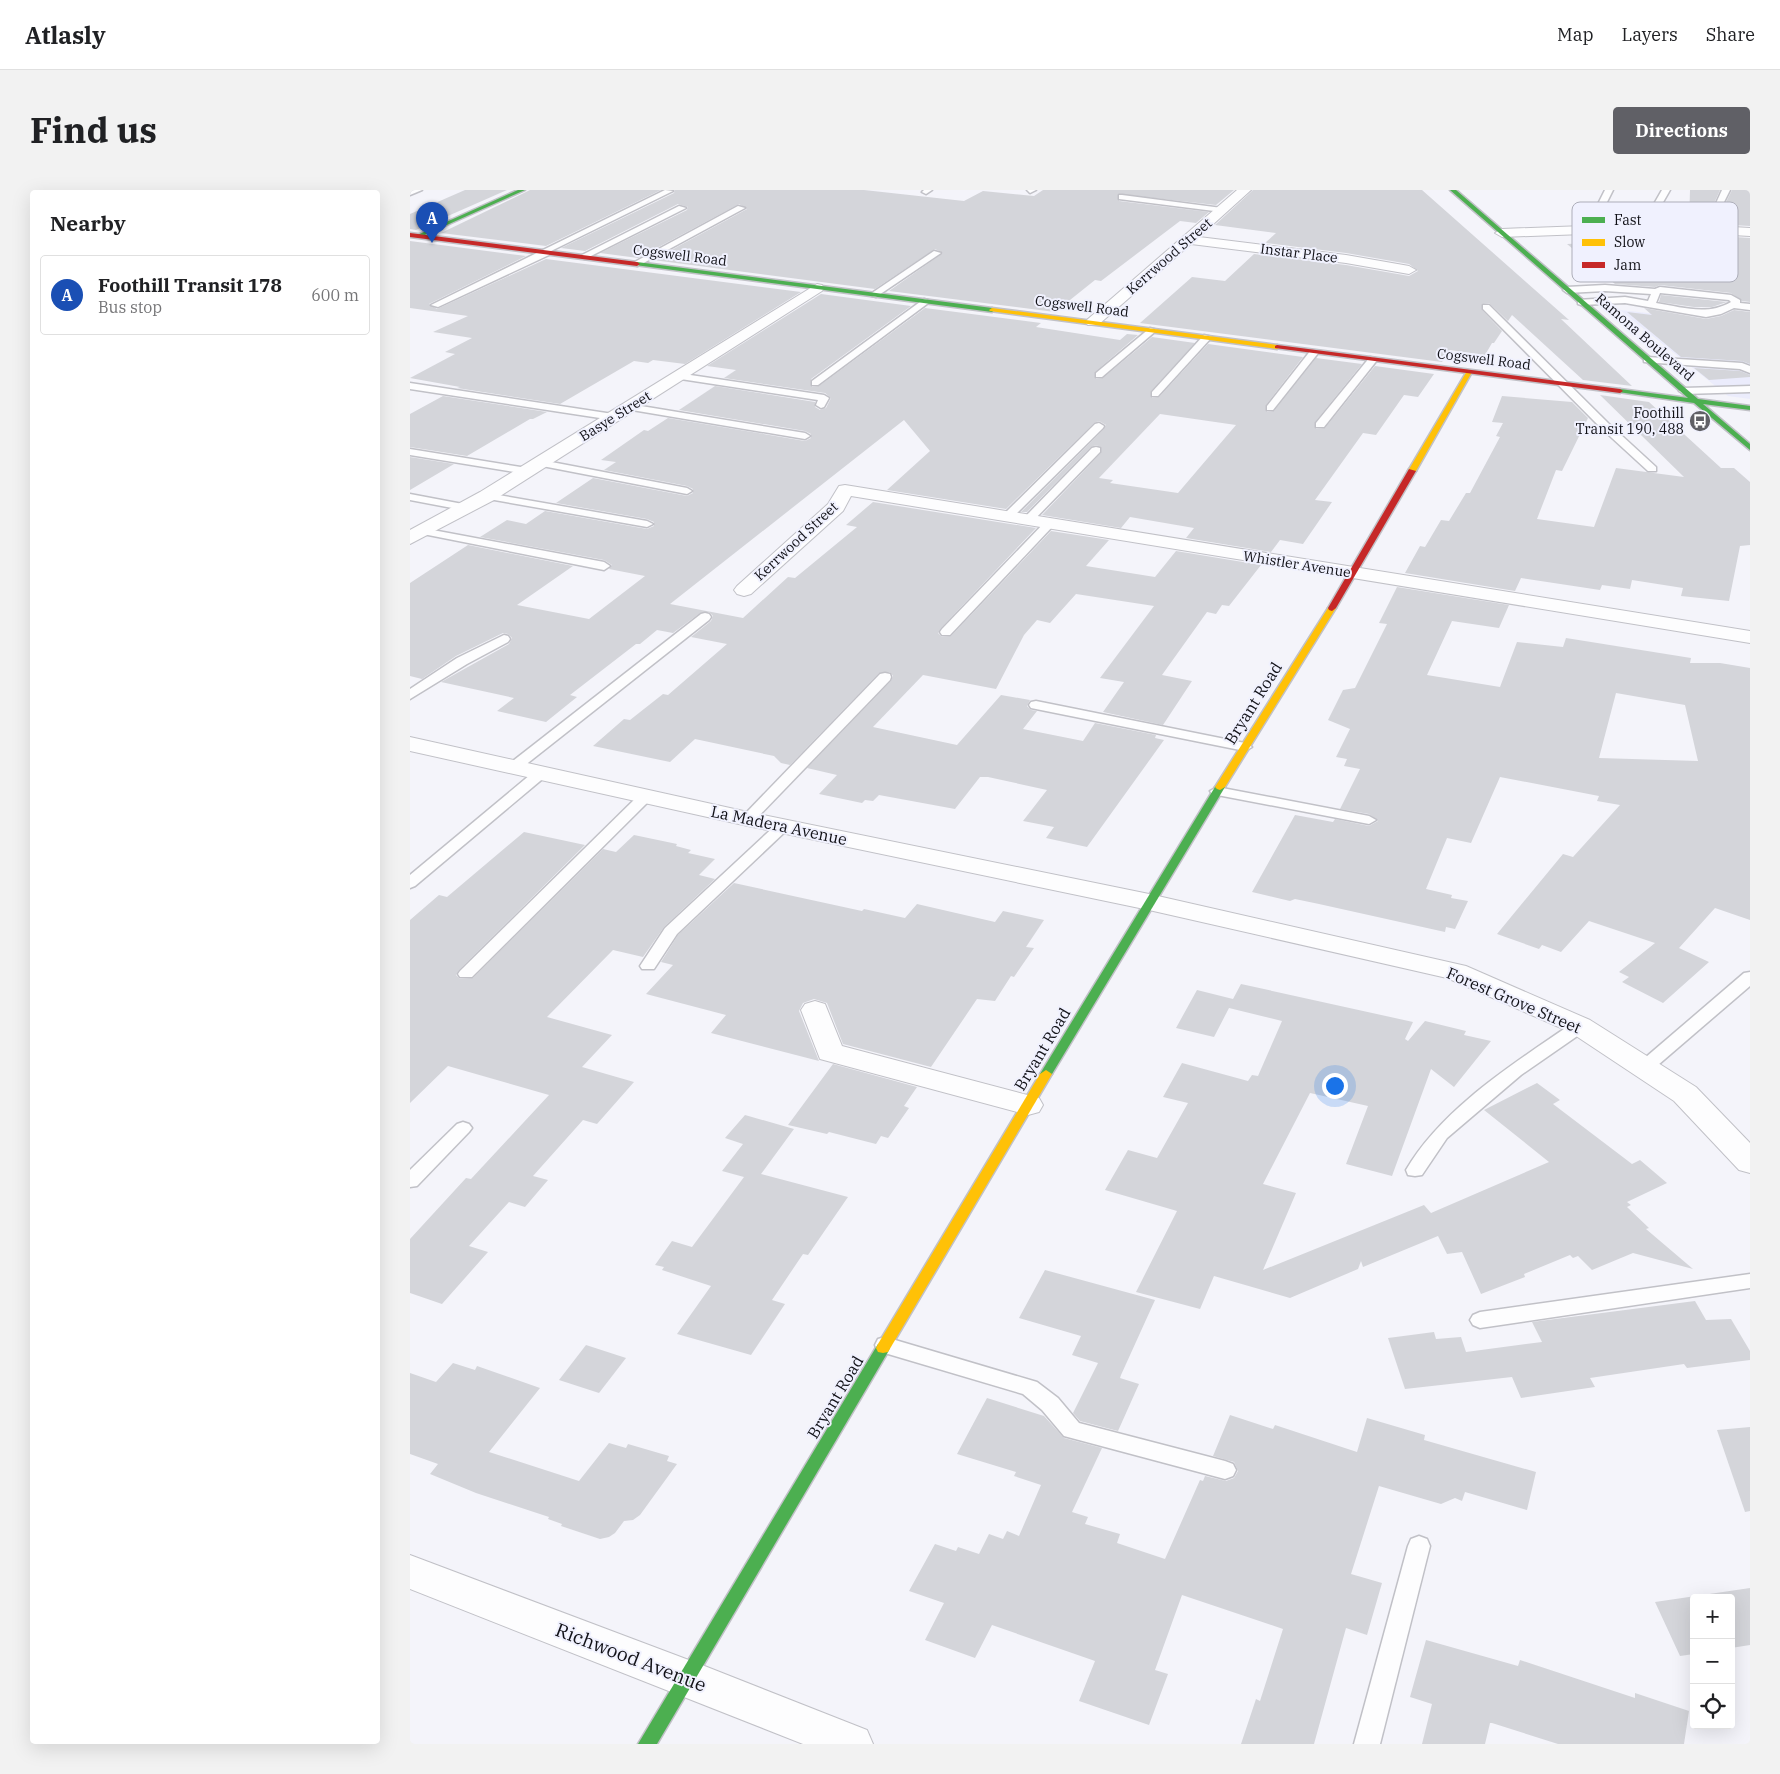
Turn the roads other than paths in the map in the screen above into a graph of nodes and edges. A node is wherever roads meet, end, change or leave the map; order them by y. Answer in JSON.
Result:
{"nodes":[{"id":1,"x":418,"y":190,"type":"edge"},
{"id":2,"x":522,"y":190,"type":"edge"},
{"id":3,"x":1245,"y":190,"type":"edge"},
{"id":4,"x":1453,"y":190,"type":"edge"},
{"id":5,"x":1609,"y":190,"type":"edge"},
{"id":6,"x":1666,"y":190,"type":"edge"},
{"id":7,"x":1726,"y":190,"type":"edge"},
{"id":8,"x":669,"y":191,"type":"edge"},
{"id":9,"x":410,"y":193,"type":"edge"},
{"id":10,"x":1122,"y":197,"type":"dead end"},
{"id":11,"x":1600,"y":202,"type":"edge"},
{"id":12,"x":1659,"y":202,"type":"edge"},
{"id":13,"x":1720,"y":202,"type":"edge"},
{"id":14,"x":682,"y":208,"type":"dead end"},
{"id":15,"x":741,"y":208,"type":"dead end"},
{"id":16,"x":1222,"y":210,"type":"junction"},
{"id":17,"x":1572,"y":230,"type":"edge"},
{"id":18,"x":1502,"y":232,"type":"junction"},
{"id":19,"x":412,"y":237,"type":"edge"},
{"id":20,"x":1189,"y":240,"type":"junction"},
{"id":21,"x":544,"y":253,"type":"junction"},
{"id":22,"x":937,"y":253,"type":"dead end"},
{"id":23,"x":582,"y":257,"type":"junction"},
{"id":24,"x":635,"y":264,"type":"junction"},
{"id":25,"x":1410,"y":270,"type":"dead end"},
{"id":26,"x":817,"y":288,"type":"junction"},
{"id":27,"x":1568,"y":290,"type":"junction"},
{"id":28,"x":1656,"y":292,"type":"junction"},
{"id":29,"x":873,"y":295,"type":"junction"},
{"id":30,"x":927,"y":301,"type":"junction"},
{"id":31,"x":1581,"y":302,"type":"junction"},
{"id":32,"x":1651,"y":304,"type":"junction"},
{"id":33,"x":435,"y":305,"type":"dead end"},
{"id":34,"x":1733,"y":305,"type":"junction"},
{"id":35,"x":1486,"y":307,"type":"dead end"},
{"id":36,"x":1750,"y":307,"type":"edge"},
{"id":37,"x":1093,"y":322,"type":"junction"},
{"id":38,"x":1153,"y":330,"type":"junction"},
{"id":39,"x":1206,"y":337,"type":"junction"},
{"id":40,"x":1314,"y":352,"type":"junction"},
{"id":41,"x":1372,"y":359,"type":"junction"},
{"id":42,"x":1647,"y":360,"type":"junction"},
{"id":43,"x":1750,"y":370,"type":"edge"},
{"id":44,"x":1469,"y":372,"type":"junction"},
{"id":45,"x":1099,"y":374,"type":"dead end"},
{"id":46,"x":677,"y":376,"type":"junction"},
{"id":47,"x":815,"y":383,"type":"dead end"},
{"id":48,"x":1564,"y":384,"type":"junction"},
{"id":49,"x":410,"y":386,"type":"edge"},
{"id":50,"x":1749,"y":387,"type":"edge"},
{"id":51,"x":1684,"y":391,"type":"junction"},
{"id":52,"x":1155,"y":394,"type":"dead end"},
{"id":53,"x":1694,"y":400,"type":"junction"},
{"id":54,"x":821,"y":404,"type":"dead end"},
{"id":55,"x":629,"y":407,"type":"junction"},
{"id":56,"x":1270,"y":408,"type":"dead end"},
{"id":57,"x":1750,"y":408,"type":"edge"},
{"id":58,"x":613,"y":417,"type":"junction"},
{"id":59,"x":1320,"y":425,"type":"dead end"},
{"id":60,"x":1099,"y":426,"type":"dead end"},
{"id":61,"x":806,"y":436,"type":"dead end"},
{"id":62,"x":1748,"y":445,"type":"edge"},
{"id":63,"x":1096,"y":450,"type":"dead end"},
{"id":64,"x":410,"y":452,"type":"edge"},
{"id":65,"x":534,"y":467,"type":"junction"},
{"id":66,"x":1652,"y":469,"type":"dead end"},
{"id":67,"x":845,"y":490,"type":"joint"},
{"id":68,"x":687,"y":491,"type":"dead end"},
{"id":69,"x":487,"y":496,"type":"junction"},
{"id":70,"x":410,"y":497,"type":"edge"},
{"id":71,"x":468,"y":508,"type":"junction"},
{"id":72,"x":1007,"y":517,"type":"junction"},
{"id":73,"x":1027,"y":521,"type":"junction"},
{"id":74,"x":646,"y":524,"type":"dead end"},
{"id":75,"x":1049,"y":524,"type":"junction"},
{"id":76,"x":416,"y":532,"type":"edge"},
{"id":77,"x":604,"y":566,"type":"dead end"},
{"id":78,"x":1354,"y":572,"type":"junction"},
{"id":79,"x":744,"y":590,"type":"dead end"},
{"id":80,"x":705,"y":617,"type":"dead end"},
{"id":81,"x":946,"y":632,"type":"dead end"},
{"id":82,"x":1750,"y":637,"type":"edge"},
{"id":83,"x":504,"y":639,"type":"dead end"},
{"id":84,"x":885,"y":676,"type":"dead end"},
{"id":85,"x":410,"y":695,"type":"edge"},
{"id":86,"x":1036,"y":705,"type":"dead end"},
{"id":87,"x":410,"y":744,"type":"edge"},
{"id":88,"x":1246,"y":746,"type":"junction"},
{"id":89,"x":514,"y":767,"type":"junction"},
{"id":90,"x":541,"y":773,"type":"junction"},
{"id":91,"x":1217,"y":791,"type":"junction"},
{"id":92,"x":646,"y":796,"type":"junction"},
{"id":93,"x":748,"y":819,"type":"junction"},
{"id":94,"x":1369,"y":820,"type":"dead end"},
{"id":95,"x":783,"y":826,"type":"junction"},
{"id":96,"x":410,"y":883,"type":"edge"},
{"id":97,"x":1148,"y":902,"type":"junction"},
{"id":98,"x":648,"y":966,"type":"dead end"},
{"id":99,"x":466,"y":974,"type":"dead end"},
{"id":100,"x":1750,"y":977,"type":"edge"},
{"id":101,"x":815,"y":1010,"type":"dead end"},
{"id":102,"x":1580,"y":1026,"type":"junction"},
{"id":103,"x":1645,"y":1068,"type":"junction"},
{"id":104,"x":1028,"y":1105,"type":"junction"},
{"id":105,"x":463,"y":1128,"type":"dead end"},
{"id":106,"x":1750,"y":1162,"type":"edge"},
{"id":107,"x":1416,"y":1170,"type":"dead end"},
{"id":108,"x":410,"y":1181,"type":"edge"},
{"id":109,"x":1750,"y":1281,"type":"edge"},
{"id":110,"x":1480,"y":1320,"type":"dead end"},
{"id":111,"x":885,"y":1345,"type":"junction"},
{"id":112,"x":1225,"y":1470,"type":"dead end"},
{"id":113,"x":1419,"y":1546,"type":"dead end"},
{"id":114,"x":410,"y":1572,"type":"edge"},
{"id":115,"x":687,"y":1678,"type":"junction"},
{"id":116,"x":647,"y":1744,"type":"edge"},
{"id":117,"x":852,"y":1744,"type":"edge"},
{"id":118,"x":1367,"y":1744,"type":"edge"}],
"edges":[{"from":1,"to":9,"type":"lane"},
{"from":2,"to":19,"type":"street"},
{"from":3,"to":16,"type":"street","name":"Kerrwood Street"},
{"from":4,"to":18,"type":"street","name":"Ramona Boulevard"},
{"from":5,"to":11,"type":"lane"},
{"from":6,"to":12,"type":"lane"},
{"from":7,"to":13,"type":"lane"},
{"from":8,"to":21,"type":"lane"},
{"from":10,"to":16,"type":"lane"},
{"from":14,"to":23,"type":"lane"},
{"from":15,"to":24,"type":"lane"},
{"from":16,"to":20,"type":"street","name":"Kerrwood Street"},
{"from":17,"to":18,"type":"street"},
{"from":18,"to":27,"type":"street","name":"Ramona Boulevard"},
{"from":19,"to":21,"type":"street","name":"Cogswell Road"},
{"from":20,"to":25,"type":"street","name":"Instar Place"},
{"from":20,"to":37,"type":"street","name":"Kerrwood Street"},
{"from":21,"to":23,"type":"street","name":"Cogswell Road"},
{"from":21,"to":33,"type":"lane"},
{"from":22,"to":29,"type":"lane"},
{"from":23,"to":24,"type":"street","name":"Cogswell Road"},
{"from":24,"to":26,"type":"street","name":"Cogswell Road"},
{"from":26,"to":29,"type":"street","name":"Cogswell Road"},
{"from":26,"to":46,"type":"street","name":"Basye Street"},
{"from":27,"to":28,"type":"lane"},
{"from":27,"to":31,"type":"street","name":"Ramona Boulevard"},
{"from":28,"to":32,"type":"lane"},
{"from":28,"to":34,"type":"lane"},
{"from":29,"to":30,"type":"street","name":"Cogswell Road"},
{"from":30,"to":37,"type":"street","name":"Cogswell Road"},
{"from":30,"to":47,"type":"lane"},
{"from":31,"to":32,"type":"lane"},
{"from":31,"to":42,"type":"street","name":"Ramona Boulevard"},
{"from":32,"to":34,"type":"lane"},
{"from":34,"to":36,"type":"lane"},
{"from":35,"to":48,"type":"lane"},
{"from":37,"to":38,"type":"street","name":"Cogswell Road"},
{"from":38,"to":39,"type":"street","name":"Cogswell Road"},
{"from":38,"to":45,"type":"lane"},
{"from":39,"to":40,"type":"street","name":"Cogswell Road"},
{"from":39,"to":52,"type":"lane"},
{"from":40,"to":41,"type":"street","name":"Cogswell Road"},
{"from":40,"to":56,"type":"lane"},
{"from":41,"to":44,"type":"street","name":"Cogswell Road"},
{"from":41,"to":59,"type":"lane"},
{"from":42,"to":43,"type":"lane"},
{"from":42,"to":51,"type":"street","name":"Ramona Boulevard"},
{"from":44,"to":48,"type":"street","name":"Cogswell Road"},
{"from":44,"to":78,"type":"street","name":"Bryant Road"},
{"from":46,"to":54,"type":"lane"},
{"from":46,"to":55,"type":"street","name":"Basye Street"},
{"from":48,"to":53,"type":"street","name":"Cogswell Road"},
{"from":48,"to":66,"type":"lane"},
{"from":49,"to":58,"type":"lane"},
{"from":50,"to":51,"type":"lane"},
{"from":51,"to":53,"type":"street","name":"Ramona Boulevard"},
{"from":53,"to":57,"type":"street","name":"Cogswell Road"},
{"from":53,"to":62,"type":"street","name":"Ramona Boulevard"},
{"from":55,"to":58,"type":"street","name":"Basye Street"},
{"from":55,"to":61,"type":"lane"},
{"from":58,"to":65,"type":"street","name":"Basye Street"},
{"from":60,"to":72,"type":"lane"},
{"from":63,"to":73,"type":"lane"},
{"from":64,"to":65,"type":"lane"},
{"from":65,"to":68,"type":"lane"},
{"from":65,"to":69,"type":"street","name":"Basye Street"},
{"from":67,"to":72,"type":"street","name":"Whistler Avenue"},
{"from":67,"to":79,"type":"street","name":"Kerrwood Street"},
{"from":69,"to":71,"type":"street","name":"Basye Street"},
{"from":69,"to":74,"type":"lane"},
{"from":70,"to":71,"type":"lane"},
{"from":71,"to":76,"type":"street","name":"Basye Street"},
{"from":72,"to":73,"type":"street","name":"Whistler Avenue"},
{"from":73,"to":75,"type":"street","name":"Whistler Avenue"},
{"from":75,"to":78,"type":"street","name":"Whistler Avenue"},
{"from":75,"to":81,"type":"lane"},
{"from":76,"to":77,"type":"lane"},
{"from":78,"to":82,"type":"street","name":"Whistler Avenue"},
{"from":78,"to":88,"type":"street","name":"Bryant Road"},
{"from":80,"to":89,"type":"lane"},
{"from":83,"to":85,"type":"lane"},
{"from":84,"to":93,"type":"lane"},
{"from":86,"to":88,"type":"lane"},
{"from":87,"to":89,"type":"street","name":"La Madera Avenue"},
{"from":88,"to":91,"type":"street","name":"Bryant Road"},
{"from":89,"to":90,"type":"street","name":"La Madera Avenue"},
{"from":90,"to":92,"type":"street","name":"La Madera Avenue"},
{"from":90,"to":96,"type":"lane"},
{"from":91,"to":94,"type":"lane"},
{"from":91,"to":97,"type":"street","name":"Bryant Road"},
{"from":92,"to":93,"type":"street","name":"La Madera Avenue"},
{"from":92,"to":99,"type":"lane"},
{"from":93,"to":95,"type":"street","name":"La Madera Avenue"},
{"from":95,"to":97,"type":"street","name":"La Madera Avenue"},
{"from":95,"to":98,"type":"lane"},
{"from":97,"to":102,"type":"street","name":"Forest Grove Street"},
{"from":97,"to":104,"type":"street","name":"Bryant Road"},
{"from":100,"to":103,"type":"lane"},
{"from":101,"to":104,"type":"street"},
{"from":102,"to":103,"type":"street","name":"Forest Grove Street"},
{"from":102,"to":107,"type":"lane"},
{"from":103,"to":106,"type":"street","name":"Forest Grove Street"},
{"from":104,"to":111,"type":"street","name":"Bryant Road"},
{"from":105,"to":108,"type":"lane"},
{"from":109,"to":110,"type":"lane"},
{"from":111,"to":112,"type":"lane"},
{"from":111,"to":115,"type":"street","name":"Bryant Road"},
{"from":113,"to":118,"type":"lane"},
{"from":114,"to":115,"type":"street","name":"Richwood Avenue"},
{"from":115,"to":116,"type":"street","name":"Bryant Road"},
{"from":115,"to":117,"type":"street","name":"Richwood Avenue"}]}
